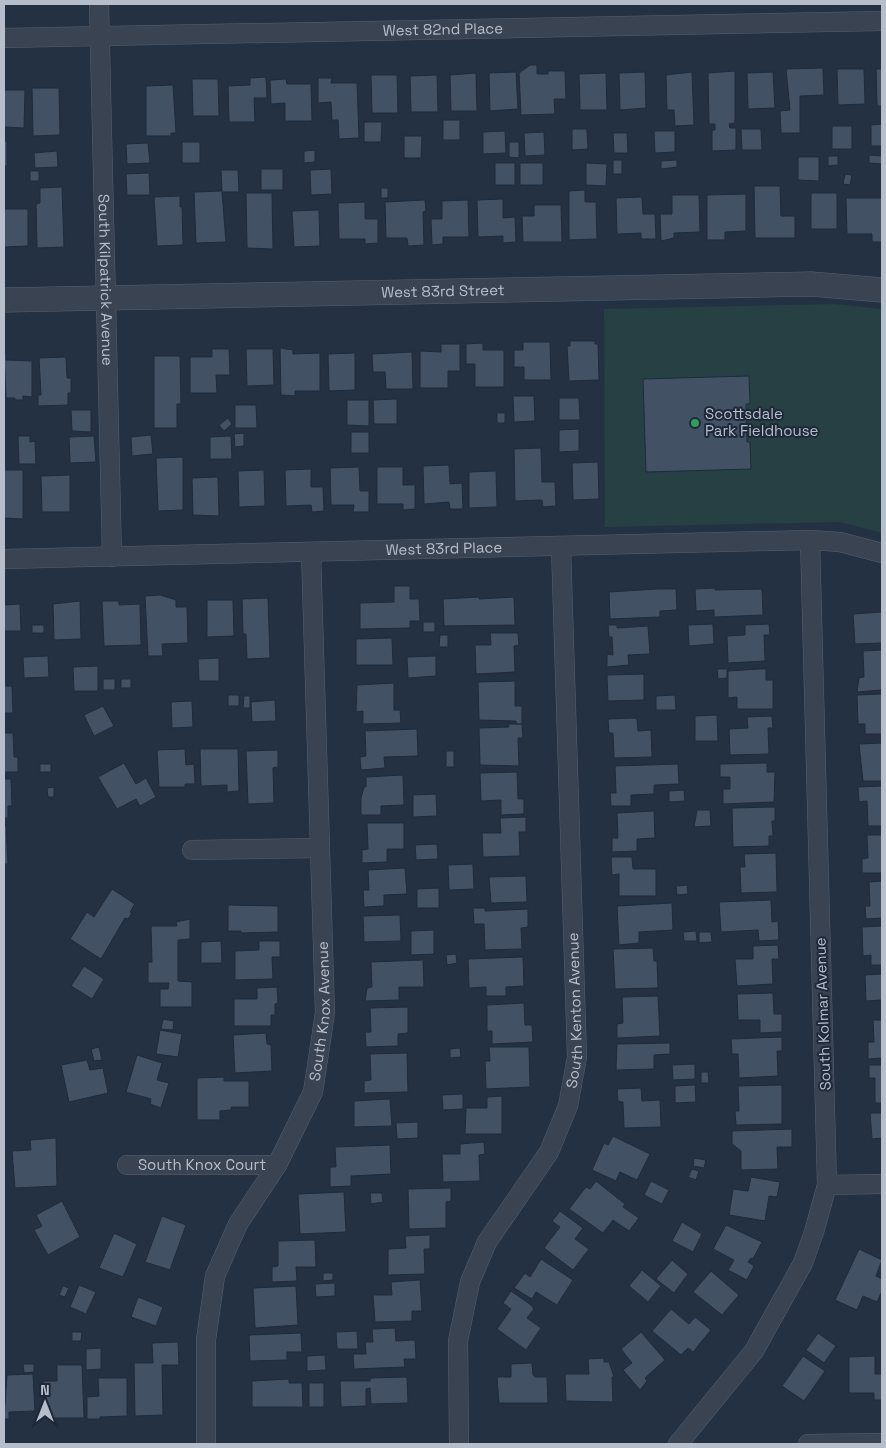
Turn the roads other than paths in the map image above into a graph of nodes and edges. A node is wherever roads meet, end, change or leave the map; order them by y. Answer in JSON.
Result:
{"nodes":[{"id":1,"x":99,"y":4,"type":"edge"},
{"id":2,"x":882,"y":21,"type":"edge"},
{"id":3,"x":100,"y":36,"type":"junction"},
{"id":4,"x":4,"y":38,"type":"edge"},
{"id":5,"x":882,"y":290,"type":"edge"},
{"id":6,"x":107,"y":298,"type":"junction"},
{"id":7,"x":4,"y":300,"type":"edge"},
{"id":8,"x":810,"y":540,"type":"junction"},
{"id":9,"x":561,"y":547,"type":"junction"},
{"id":10,"x":311,"y":552,"type":"junction"},
{"id":11,"x":882,"y":553,"type":"edge"},
{"id":12,"x":112,"y":557,"type":"junction"},
{"id":13,"x":4,"y":559,"type":"edge"},
{"id":14,"x":320,"y":848,"type":"junction"},
{"id":15,"x":192,"y":850,"type":"dead end"},
{"id":16,"x":127,"y":1165,"type":"dead end"},
{"id":17,"x":277,"y":1165,"type":"junction"},
{"id":18,"x":882,"y":1184,"type":"edge"},
{"id":19,"x":827,"y":1185,"type":"junction"},
{"id":20,"x":882,"y":1443,"type":"edge"},
{"id":21,"x":206,"y":1444,"type":"edge"},
{"id":22,"x":459,"y":1444,"type":"edge"},
{"id":23,"x":678,"y":1444,"type":"edge"},
{"id":24,"x":808,"y":1444,"type":"edge"}],
"edges":[{"from":1,"to":3,"type":"street","name":"South Kilpatrick Avenue"},
{"from":2,"to":3,"type":"street","name":"West 82nd Place"},
{"from":3,"to":4,"type":"street","name":"West 82nd Place"},
{"from":3,"to":6,"type":"street","name":"South Kilpatrick Avenue"},
{"from":5,"to":6,"type":"street","name":"West 83rd Street"},
{"from":6,"to":7,"type":"street","name":"West 83rd Street"},
{"from":6,"to":12,"type":"street","name":"South Kilpatrick Avenue"},
{"from":8,"to":9,"type":"street","name":"West 83rd Place"},
{"from":8,"to":11,"type":"street","name":"West 83rd Place"},
{"from":8,"to":19,"type":"street","name":"South Kolmar Avenue"},
{"from":9,"to":10,"type":"street","name":"West 83rd Place"},
{"from":9,"to":22,"type":"street","name":"South Kenton Avenue"},
{"from":10,"to":12,"type":"street","name":"West 83rd Place"},
{"from":10,"to":14,"type":"street","name":"South Knox Avenue"},
{"from":12,"to":13,"type":"street","name":"West 83rd Place"},
{"from":14,"to":15,"type":"street"},
{"from":14,"to":17,"type":"street","name":"South Knox Avenue"},
{"from":16,"to":17,"type":"street","name":"South Knox Court"},
{"from":17,"to":21,"type":"street","name":"South Knox Avenue"},
{"from":18,"to":19,"type":"street"},
{"from":19,"to":23,"type":"street","name":"South Kolmar Avenue"},
{"from":20,"to":24,"type":"street"}]}
